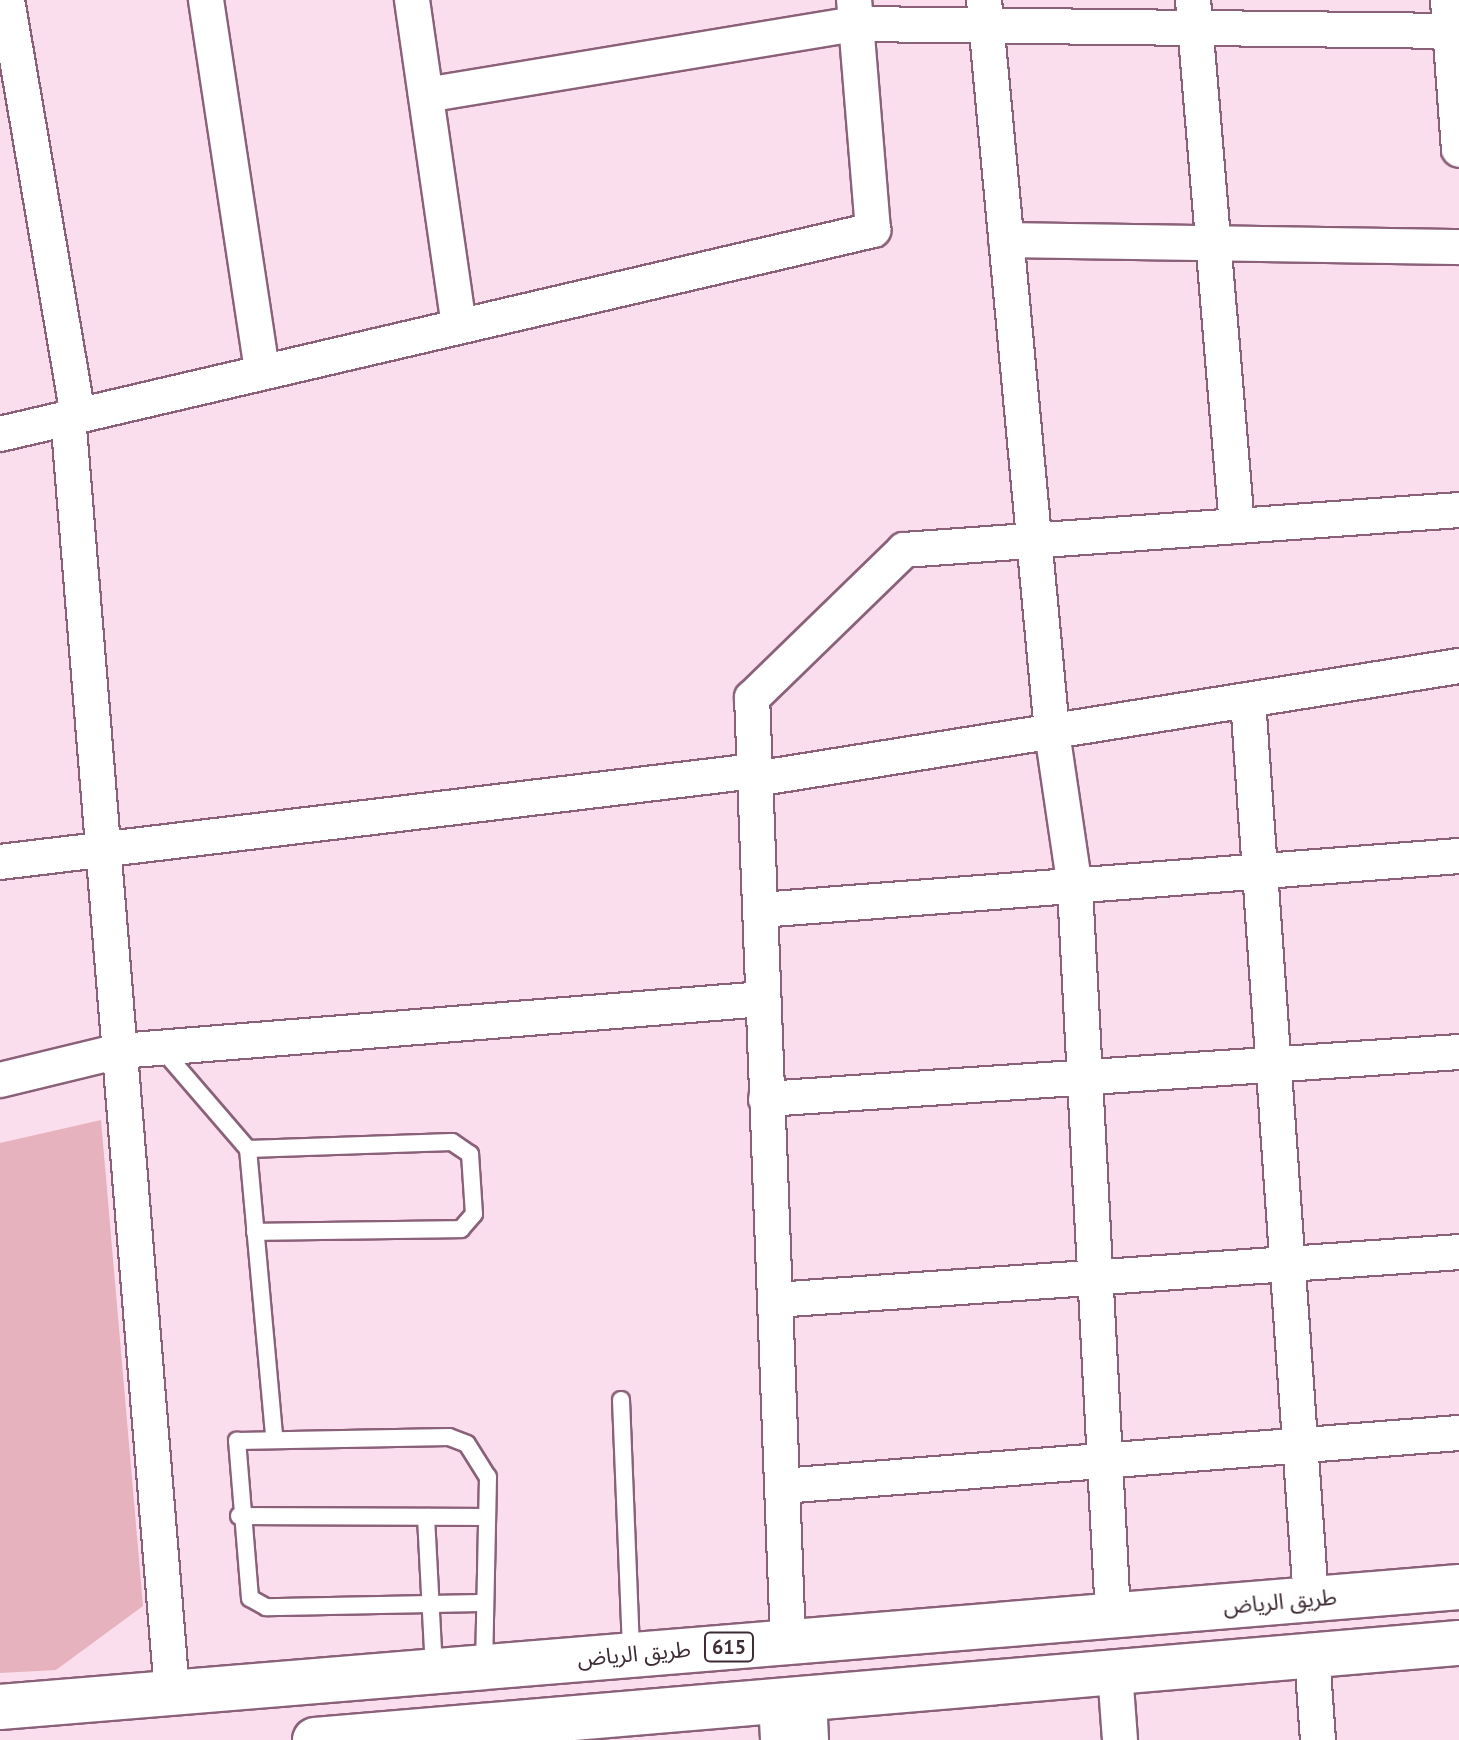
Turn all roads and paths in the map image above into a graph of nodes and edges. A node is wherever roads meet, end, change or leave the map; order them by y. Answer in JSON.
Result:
{"nodes":[{"id":1,"x":7,"y":0,"type":"edge"},
{"id":2,"x":206,"y":0,"type":"edge"},
{"id":3,"x":412,"y":0,"type":"edge"},
{"id":4,"x":0,"y":1,"type":"edge"},
{"id":5,"x":855,"y":12,"type":"edge"},
{"id":6,"x":985,"y":13,"type":"edge"},
{"id":7,"x":1194,"y":14,"type":"edge"},
{"id":8,"x":1453,"y":21,"type":"edge"},
{"id":9,"x":426,"y":95,"type":"junction"},
{"id":10,"x":1459,"y":150,"type":"edge"},
{"id":11,"x":1006,"y":240,"type":"junction"},
{"id":12,"x":1213,"y":243,"type":"junction"},
{"id":13,"x":1459,"y":247,"type":"edge"},
{"id":14,"x":459,"y":325,"type":"junction"},
{"id":15,"x":262,"y":371,"type":"junction"},
{"id":16,"x":73,"y":415,"type":"junction"},
{"id":17,"x":0,"y":434,"type":"edge"},
{"id":18,"x":1459,"y":510,"type":"edge"},
{"id":19,"x":1237,"y":526,"type":"junction"},
{"id":20,"x":1035,"y":540,"type":"junction"},
{"id":21,"x":1459,"y":666,"type":"edge"},
{"id":22,"x":1248,"y":700,"type":"junction"},
{"id":23,"x":1052,"y":732,"type":"junction"},
{"id":24,"x":754,"y":775,"type":"junction"},
{"id":25,"x":103,"y":850,"type":"junction"},
{"id":26,"x":1459,"y":856,"type":"edge"},
{"id":27,"x":0,"y":862,"type":"edge"},
{"id":28,"x":1260,"y":872,"type":"junction"},
{"id":29,"x":1075,"y":887,"type":"junction"},
{"id":30,"x":760,"y":910,"type":"junction"},
{"id":31,"x":763,"y":999,"type":"junction"},
{"id":32,"x":160,"y":1047,"type":"junction"},
{"id":33,"x":120,"y":1051,"type":"junction"},
{"id":34,"x":1459,"y":1052,"type":"edge"},
{"id":35,"x":1273,"y":1065,"type":"junction"},
{"id":36,"x":1085,"y":1077,"type":"junction"},
{"id":37,"x":0,"y":1080,"type":"edge"},
{"id":38,"x":766,"y":1099,"type":"junction"},
{"id":39,"x":248,"y":1149,"type":"junction"},
{"id":40,"x":255,"y":1232,"type":"junction"},
{"id":41,"x":1459,"y":1252,"type":"edge"},
{"id":42,"x":1287,"y":1264,"type":"junction"},
{"id":43,"x":1096,"y":1278,"type":"junction"},
{"id":44,"x":775,"y":1300,"type":"junction"},
{"id":45,"x":621,"y":1400,"type":"dead end"},
{"id":46,"x":1459,"y":1433,"type":"edge"},
{"id":47,"x":274,"y":1436,"type":"junction"},
{"id":48,"x":1300,"y":1445,"type":"junction"},
{"id":49,"x":1105,"y":1460,"type":"junction"},
{"id":50,"x":782,"y":1486,"type":"junction"},
{"id":51,"x":239,"y":1516,"type":"junction"},
{"id":52,"x":426,"y":1517,"type":"junction"},
{"id":53,"x":486,"y":1517,"type":"junction"},
{"id":54,"x":1459,"y":1587,"type":"edge"},
{"id":55,"x":1311,"y":1599,"type":"junction"},
{"id":56,"x":432,"y":1602,"type":"junction"},
{"id":57,"x":481,"y":1603,"type":"junction"},
{"id":58,"x":1113,"y":1615,"type":"junction"},
{"id":59,"x":788,"y":1642,"type":"junction"},
{"id":60,"x":1459,"y":1643,"type":"edge"},
{"id":61,"x":631,"y":1655,"type":"junction"},
{"id":62,"x":1312,"y":1655,"type":"junction"},
{"id":63,"x":484,"y":1665,"type":"junction"},
{"id":64,"x":434,"y":1670,"type":"junction"},
{"id":65,"x":1115,"y":1672,"type":"junction"},
{"id":66,"x":172,"y":1693,"type":"junction"},
{"id":67,"x":0,"y":1707,"type":"edge"},
{"id":68,"x":787,"y":1713,"type":"edge"},
{"id":69,"x":552,"y":1730,"type":"edge"},
{"id":70,"x":386,"y":1737,"type":"edge"},
{"id":71,"x":315,"y":1740,"type":"edge"},
{"id":72,"x":811,"y":1740,"type":"edge"},
{"id":73,"x":1120,"y":1740,"type":"edge"},
{"id":74,"x":1318,"y":1740,"type":"edge"}],
"edges":[{"from":1,"to":4,"type":"street"},
{"from":1,"to":16,"type":"street"},
{"from":2,"to":15,"type":"street"},
{"from":3,"to":9,"type":"street"},
{"from":5,"to":6,"type":"street"},
{"from":5,"to":9,"type":"street"},
{"from":5,"to":14,"type":"street"},
{"from":6,"to":7,"type":"street"},
{"from":6,"to":11,"type":"street"},
{"from":7,"to":8,"type":"street"},
{"from":7,"to":12,"type":"street"},
{"from":8,"to":10,"type":"street"},
{"from":9,"to":14,"type":"street"},
{"from":11,"to":12,"type":"street"},
{"from":11,"to":20,"type":"street"},
{"from":12,"to":13,"type":"street"},
{"from":12,"to":19,"type":"street"},
{"from":14,"to":15,"type":"street"},
{"from":15,"to":16,"type":"street"},
{"from":16,"to":17,"type":"street"},
{"from":16,"to":25,"type":"street"},
{"from":18,"to":19,"type":"street"},
{"from":19,"to":20,"type":"street"},
{"from":20,"to":23,"type":"street"},
{"from":20,"to":24,"type":"street"},
{"from":21,"to":22,"type":"street"},
{"from":22,"to":23,"type":"street"},
{"from":22,"to":28,"type":"street"},
{"from":23,"to":24,"type":"street"},
{"from":23,"to":29,"type":"street"},
{"from":24,"to":25,"type":"street"},
{"from":24,"to":30,"type":"street"},
{"from":25,"to":27,"type":"street"},
{"from":25,"to":33,"type":"street"},
{"from":26,"to":28,"type":"street"},
{"from":28,"to":29,"type":"street"},
{"from":28,"to":35,"type":"street"},
{"from":29,"to":30,"type":"street"},
{"from":29,"to":36,"type":"street"},
{"from":30,"to":31,"type":"street"},
{"from":31,"to":32,"type":"street"},
{"from":31,"to":38,"type":"street"},
{"from":32,"to":33,"type":"street"},
{"from":32,"to":39,"type":"lane"},
{"from":33,"to":37,"type":"street"},
{"from":33,"to":66,"type":"street"},
{"from":34,"to":35,"type":"street"},
{"from":35,"to":36,"type":"street"},
{"from":35,"to":42,"type":"street"},
{"from":36,"to":38,"type":"street"},
{"from":36,"to":43,"type":"street"},
{"from":38,"to":44,"type":"street"},
{"from":39,"to":40,"type":"lane"},
{"from":39,"to":40,"type":"lane"},
{"from":40,"to":47,"type":"lane"},
{"from":41,"to":42,"type":"street"},
{"from":42,"to":43,"type":"street"},
{"from":42,"to":48,"type":"street"},
{"from":43,"to":44,"type":"street"},
{"from":43,"to":49,"type":"street"},
{"from":44,"to":50,"type":"street"},
{"from":45,"to":61,"type":"lane"},
{"from":46,"to":48,"type":"street"},
{"from":47,"to":51,"type":"lane"},
{"from":47,"to":53,"type":"lane"},
{"from":48,"to":49,"type":"street"},
{"from":48,"to":55,"type":"street"},
{"from":49,"to":50,"type":"street"},
{"from":49,"to":58,"type":"street"},
{"from":50,"to":59,"type":"street"},
{"from":51,"to":52,"type":"lane"},
{"from":51,"to":56,"type":"lane"},
{"from":52,"to":53,"type":"lane"},
{"from":52,"to":56,"type":"lane"},
{"from":53,"to":57,"type":"lane"},
{"from":54,"to":55,"type":"highway","name":"طريق الرياض","number":"615"},
{"from":55,"to":58,"type":"highway","name":"طريق الرياض","number":"615"},
{"from":56,"to":57,"type":"lane"},
{"from":56,"to":64,"type":"lane"},
{"from":57,"to":63,"type":"lane"},
{"from":58,"to":59,"type":"highway","name":"طريق الرياض","number":"615"},
{"from":59,"to":61,"type":"highway","name":"طريق الرياض","number":"615"},
{"from":60,"to":62,"type":"highway"},
{"from":61,"to":63,"type":"highway","name":"طريق الرياض","number":"615"},
{"from":62,"to":65,"type":"highway"},
{"from":62,"to":74,"type":"street"},
{"from":63,"to":64,"type":"highway","name":"طريق الرياض","number":"615"},
{"from":64,"to":66,"type":"highway","name":"طريق الرياض","number":"615"},
{"from":65,"to":68,"type":"highway"},
{"from":65,"to":73,"type":"street"},
{"from":66,"to":67,"type":"highway","name":"طريق الرياض","number":"615"},
{"from":68,"to":69,"type":"highway"},
{"from":68,"to":72,"type":"street"},
{"from":69,"to":70,"type":"highway"},
{"from":70,"to":71,"type":"highway"}]}
